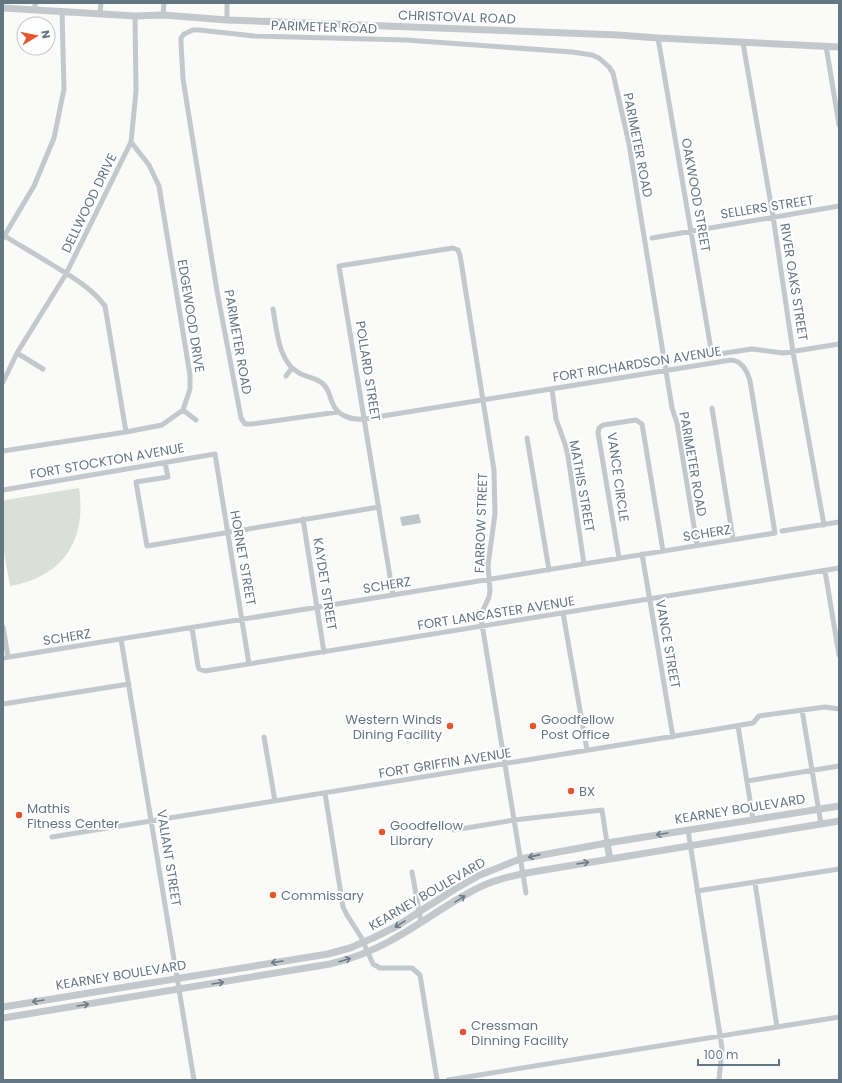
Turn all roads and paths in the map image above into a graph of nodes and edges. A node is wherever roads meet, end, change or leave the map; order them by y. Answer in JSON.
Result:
{"nodes":[{"id":1,"x":101,"y":3,"type":"edge"},
{"id":2,"x":164,"y":3,"type":"edge"},
{"id":3,"x":227,"y":3,"type":"edge"},
{"id":4,"x":35,"y":6,"type":"edge"},
{"id":5,"x":3,"y":8,"type":"edge"},
{"id":6,"x":62,"y":11,"type":"junction"},
{"id":7,"x":100,"y":13,"type":"junction"},
{"id":8,"x":163,"y":15,"type":"junction"},
{"id":9,"x":135,"y":16,"type":"junction"},
{"id":10,"x":227,"y":20,"type":"junction"},
{"id":11,"x":658,"y":38,"type":"junction"},
{"id":12,"x":743,"y":43,"type":"junction"},
{"id":13,"x":826,"y":46,"type":"junction"},
{"id":14,"x":839,"y":47,"type":"edge"},
{"id":15,"x":839,"y":125,"type":"edge"},
{"id":16,"x":132,"y":142,"type":"junction"},
{"id":17,"x":839,"y":206,"type":"edge"},
{"id":18,"x":773,"y":216,"type":"junction"},
{"id":19,"x":691,"y":232,"type":"junction"},
{"id":20,"x":3,"y":236,"type":"edge"},
{"id":21,"x":652,"y":238,"type":"dead end"},
{"id":22,"x":456,"y":249,"type":"joint"},
{"id":23,"x":66,"y":274,"type":"junction"},
{"id":24,"x":273,"y":309,"type":"dead end"},
{"id":25,"x":839,"y":344,"type":"edge"},
{"id":26,"x":793,"y":352,"type":"junction"},
{"id":27,"x":17,"y":353,"type":"junction"},
{"id":28,"x":292,"y":368,"type":"junction"},
{"id":29,"x":43,"y":369,"type":"dead end"},
{"id":30,"x":666,"y":370,"type":"junction"},
{"id":31,"x":286,"y":376,"type":"dead end"},
{"id":32,"x":3,"y":382,"type":"edge"},
{"id":33,"x":552,"y":389,"type":"junction"},
{"id":34,"x":483,"y":400,"type":"junction"},
{"id":35,"x":712,"y":408,"type":"dead end"},
{"id":36,"x":183,"y":410,"type":"junction"},
{"id":37,"x":338,"y":412,"type":"junction"},
{"id":38,"x":364,"y":419,"type":"junction"},
{"id":39,"x":196,"y":420,"type":"dead end"},
{"id":40,"x":126,"y":432,"type":"junction"},
{"id":41,"x":527,"y":438,"type":"dead end"},
{"id":42,"x":3,"y":451,"type":"edge"},
{"id":43,"x":215,"y":454,"type":"joint"},
{"id":44,"x":165,"y":463,"type":"junction"},
{"id":45,"x":3,"y":490,"type":"edge"},
{"id":46,"x":379,"y":507,"type":"junction"},
{"id":47,"x":303,"y":519,"type":"junction"},
{"id":48,"x":839,"y":522,"type":"edge"},
{"id":49,"x":824,"y":524,"type":"junction"},
{"id":50,"x":782,"y":531,"type":"dead end"},
{"id":51,"x":227,"y":532,"type":"junction"},
{"id":52,"x":774,"y":533,"type":"joint"},
{"id":53,"x":733,"y":539,"type":"junction"},
{"id":54,"x":697,"y":545,"type":"junction"},
{"id":55,"x":663,"y":551,"type":"junction"},
{"id":56,"x":642,"y":554,"type":"junction"},
{"id":57,"x":619,"y":558,"type":"junction"},
{"id":58,"x":584,"y":564,"type":"junction"},
{"id":59,"x":839,"y":568,"type":"edge"},
{"id":60,"x":549,"y":570,"type":"junction"},
{"id":61,"x":825,"y":571,"type":"junction"},
{"id":62,"x":490,"y":579,"type":"junction"},
{"id":63,"x":393,"y":595,"type":"junction"},
{"id":64,"x":650,"y":599,"type":"junction"},
{"id":65,"x":317,"y":607,"type":"junction"},
{"id":66,"x":563,"y":613,"type":"junction"},
{"id":67,"x":242,"y":619,"type":"junction"},
{"id":68,"x":3,"y":627,"type":"edge"},
{"id":69,"x":482,"y":627,"type":"junction"},
{"id":70,"x":192,"y":628,"type":"junction"},
{"id":71,"x":121,"y":640,"type":"junction"},
{"id":72,"x":324,"y":652,"type":"junction"},
{"id":73,"x":839,"y":654,"type":"edge"},
{"id":74,"x":6,"y":658,"type":"edge"},
{"id":75,"x":249,"y":664,"type":"junction"},
{"id":76,"x":129,"y":684,"type":"junction"},
{"id":77,"x":3,"y":704,"type":"edge"},
{"id":78,"x":839,"y":709,"type":"edge"},
{"id":79,"x":802,"y":710,"type":"junction"},
{"id":80,"x":738,"y":726,"type":"junction"},
{"id":81,"x":264,"y":737,"type":"dead end"},
{"id":82,"x":673,"y":737,"type":"junction"},
{"id":83,"x":587,"y":750,"type":"junction"},
{"id":84,"x":505,"y":765,"type":"junction"},
{"id":85,"x":839,"y":766,"type":"edge"},
{"id":86,"x":812,"y":770,"type":"junction"},
{"id":87,"x":747,"y":781,"type":"junction"},
{"id":88,"x":324,"y":793,"type":"junction"},
{"id":89,"x":275,"y":801,"type":"junction"},
{"id":90,"x":839,"y":806,"type":"edge"},
{"id":91,"x":819,"y":809,"type":"junction"},
{"id":92,"x":753,"y":819,"type":"junction"},
{"id":93,"x":514,"y":820,"type":"junction"},
{"id":94,"x":152,"y":821,"type":"junction"},
{"id":95,"x":839,"y":821,"type":"edge"},
{"id":96,"x":821,"y":824,"type":"junction"},
{"id":97,"x":454,"y":830,"type":"dead end"},
{"id":98,"x":688,"y":830,"type":"junction"},
{"id":99,"x":52,"y":837,"type":"dead end"},
{"id":100,"x":608,"y":843,"type":"junction"},
{"id":101,"x":690,"y":846,"type":"junction"},
{"id":102,"x":520,"y":859,"type":"junction"},
{"id":103,"x":610,"y":859,"type":"junction"},
{"id":104,"x":839,"y":869,"type":"edge"},
{"id":105,"x":412,"y":872,"type":"dead end"},
{"id":106,"x":522,"y":874,"type":"junction"},
{"id":107,"x":754,"y":882,"type":"junction"},
{"id":108,"x":697,"y":892,"type":"junction"},
{"id":109,"x":526,"y":893,"type":"dead end"},
{"id":110,"x":419,"y":912,"type":"junction"},
{"id":111,"x":421,"y":922,"type":"junction"},
{"id":112,"x":364,"y":943,"type":"junction"},
{"id":113,"x":367,"y":952,"type":"junction"},
{"id":114,"x":177,"y":978,"type":"junction"},
{"id":115,"x":179,"y":989,"type":"junction"},
{"id":116,"x":3,"y":1007,"type":"edge"},
{"id":117,"x":839,"y":1017,"type":"edge"},
{"id":118,"x":3,"y":1018,"type":"edge"},
{"id":119,"x":778,"y":1027,"type":"junction"},
{"id":120,"x":721,"y":1036,"type":"junction"},
{"id":121,"x":194,"y":1080,"type":"edge"},
{"id":122,"x":437,"y":1080,"type":"edge"},
{"id":123,"x":448,"y":1080,"type":"edge"},
{"id":124,"x":719,"y":1080,"type":"edge"}],
"edges":[{"from":1,"to":7,"type":"street"},
{"from":2,"to":8,"type":"street"},
{"from":3,"to":10,"type":"street"},
{"from":4,"to":5,"type":"street","name":"CHRISTOVAL ROAD"},
{"from":4,"to":6,"type":"street","name":"CHRISTOVAL ROAD"},
{"from":6,"to":7,"type":"street","name":"CHRISTOVAL ROAD"},
{"from":6,"to":20,"type":"street"},
{"from":7,"to":9,"type":"street","name":"CHRISTOVAL ROAD"},
{"from":8,"to":9,"type":"street","name":"CHRISTOVAL ROAD"},
{"from":8,"to":10,"type":"street","name":"CHRISTOVAL ROAD"},
{"from":9,"to":16,"type":"street","name":"DELLWOOD DRIVE"},
{"from":10,"to":11,"type":"street","name":"CHRISTOVAL ROAD"},
{"from":11,"to":12,"type":"street","name":"CHRISTOVAL ROAD"},
{"from":11,"to":19,"type":"street","name":"OAKWOOD STREET"},
{"from":12,"to":13,"type":"street","name":"CHRISTOVAL ROAD"},
{"from":12,"to":18,"type":"street","name":"RIVER OAKS STREET"},
{"from":13,"to":14,"type":"street","name":"CHRISTOVAL ROAD"},
{"from":13,"to":15,"type":"street"},
{"from":16,"to":23,"type":"street","name":"DELLWOOD DRIVE"},
{"from":16,"to":36,"type":"street","name":"EDGEWOOD DRIVE"},
{"from":17,"to":18,"type":"street","name":"SELLERS STREET"},
{"from":18,"to":19,"type":"street","name":"SELLERS STREET"},
{"from":18,"to":26,"type":"street","name":"RIVER OAKS STREET"},
{"from":19,"to":21,"type":"street","name":"SELLERS STREET"},
{"from":19,"to":26,"type":"street","name":"OAKWOOD STREET"},
{"from":20,"to":23,"type":"street"},
{"from":22,"to":34,"type":"street","name":"FARROW STREET"},
{"from":22,"to":38,"type":"street","name":"POLLARD STREET"},
{"from":23,"to":27,"type":"street","name":"DELLWOOD DRIVE"},
{"from":23,"to":40,"type":"street"},
{"from":24,"to":28,"type":"street"},
{"from":25,"to":26,"type":"street"},
{"from":26,"to":49,"type":"street","name":"RIVER OAKS STREET"},
{"from":27,"to":29,"type":"street"},
{"from":27,"to":32,"type":"street","name":"DELLWOOD DRIVE"},
{"from":28,"to":31,"type":"street"},
{"from":28,"to":37,"type":"street"},
{"from":30,"to":33,"type":"street","name":"FORT RICHARDSON AVENUE"},
{"from":30,"to":37,"type":"street","name":"PARIMETER ROAD"},
{"from":30,"to":52,"type":"street","name":"FORT RICHARDSON AVENUE"},
{"from":30,"to":54,"type":"street","name":"PARIMETER ROAD"},
{"from":33,"to":34,"type":"street","name":"FORT RICHARDSON AVENUE"},
{"from":33,"to":58,"type":"street","name":"MATHIS STREET"},
{"from":34,"to":38,"type":"street","name":"FORT RICHARDSON AVENUE"},
{"from":34,"to":62,"type":"street","name":"FARROW STREET"},
{"from":35,"to":53,"type":"street"},
{"from":36,"to":39,"type":"street"},
{"from":36,"to":40,"type":"street"},
{"from":37,"to":38,"type":"street","name":"FORT RICHARDSON AVENUE"},
{"from":38,"to":46,"type":"street","name":"POLLARD STREET"},
{"from":40,"to":42,"type":"street"},
{"from":41,"to":60,"type":"street"},
{"from":43,"to":44,"type":"street","name":"FORT STOCKTON AVENUE"},
{"from":43,"to":51,"type":"street","name":"HORNET STREET"},
{"from":44,"to":45,"type":"street","name":"FORT STOCKTON AVENUE"},
{"from":44,"to":51,"type":"street"},
{"from":46,"to":47,"type":"street"},
{"from":46,"to":63,"type":"street","name":"POLLARD STREET"},
{"from":47,"to":51,"type":"street"},
{"from":47,"to":65,"type":"street","name":"KAYDET STREET"},
{"from":48,"to":49,"type":"street"},
{"from":49,"to":50,"type":"street"},
{"from":51,"to":67,"type":"street","name":"HORNET STREET"},
{"from":52,"to":53,"type":"street","name":"SCHERZ"},
{"from":53,"to":54,"type":"street","name":"SCHERZ"},
{"from":54,"to":55,"type":"street","name":"SCHERZ"},
{"from":55,"to":56,"type":"street","name":"SCHERZ"},
{"from":55,"to":57,"type":"street","name":"VANCE CIRCLE"},
{"from":56,"to":57,"type":"street","name":"SCHERZ"},
{"from":56,"to":64,"type":"street","name":"VANCE STREET"},
{"from":57,"to":58,"type":"street","name":"SCHERZ"},
{"from":58,"to":60,"type":"street","name":"SCHERZ"},
{"from":59,"to":61,"type":"street","name":"FORT LANCASTER AVENUE"},
{"from":60,"to":62,"type":"street","name":"SCHERZ"},
{"from":61,"to":64,"type":"street","name":"FORT LANCASTER AVENUE"},
{"from":61,"to":73,"type":"street"},
{"from":62,"to":63,"type":"street","name":"SCHERZ"},
{"from":62,"to":69,"type":"street","name":"FARROW STREET"},
{"from":63,"to":65,"type":"street","name":"SCHERZ"},
{"from":64,"to":66,"type":"street","name":"FORT LANCASTER AVENUE"},
{"from":64,"to":82,"type":"street","name":"VANCE STREET"},
{"from":65,"to":67,"type":"street","name":"SCHERZ"},
{"from":65,"to":72,"type":"street","name":"KAYDET STREET"},
{"from":66,"to":69,"type":"street","name":"FORT LANCASTER AVENUE"},
{"from":66,"to":83,"type":"street"},
{"from":67,"to":70,"type":"street","name":"SCHERZ"},
{"from":67,"to":75,"type":"street","name":"HORNET STREET"},
{"from":68,"to":74,"type":"street"},
{"from":69,"to":72,"type":"street","name":"FORT LANCASTER AVENUE"},
{"from":69,"to":84,"type":"street","name":"FARROW STREET"},
{"from":70,"to":71,"type":"street","name":"SCHERZ"},
{"from":70,"to":75,"type":"street","name":"FORT LANCASTER AVENUE"},
{"from":71,"to":74,"type":"street","name":"SCHERZ"},
{"from":71,"to":76,"type":"street","name":"VALIANT STREET"},
{"from":72,"to":75,"type":"street","name":"FORT LANCASTER AVENUE"},
{"from":76,"to":77,"type":"street"},
{"from":76,"to":94,"type":"street","name":"VALIANT STREET"},
{"from":78,"to":79,"type":"street","name":"FORT GRIFFIN AVENUE"},
{"from":79,"to":80,"type":"street","name":"FORT GRIFFIN AVENUE"},
{"from":79,"to":86,"type":"street"},
{"from":80,"to":82,"type":"street","name":"FORT GRIFFIN AVENUE"},
{"from":80,"to":87,"type":"street"},
{"from":81,"to":89,"type":"street"},
{"from":82,"to":83,"type":"street","name":"FORT GRIFFIN AVENUE"},
{"from":83,"to":84,"type":"street","name":"FORT GRIFFIN AVENUE"},
{"from":84,"to":88,"type":"street","name":"FORT GRIFFIN AVENUE"},
{"from":84,"to":93,"type":"street","name":"FARROW STREET"},
{"from":85,"to":86,"type":"street"},
{"from":86,"to":87,"type":"street"},
{"from":86,"to":91,"type":"street"},
{"from":87,"to":92,"type":"street"},
{"from":88,"to":89,"type":"street","name":"FORT GRIFFIN AVENUE"},
{"from":88,"to":112,"type":"street"},
{"from":89,"to":94,"type":"street","name":"FORT GRIFFIN AVENUE"},
{"from":90,"to":91,"type":"street","name":"KEARNEY BOULEVARD"},
{"from":91,"to":92,"type":"street","name":"KEARNEY BOULEVARD"},
{"from":91,"to":96,"type":"street"},
{"from":92,"to":98,"type":"street","name":"KEARNEY BOULEVARD"},
{"from":93,"to":97,"type":"street"},
{"from":93,"to":100,"type":"street"},
{"from":93,"to":102,"type":"street","name":"FARROW STREET"},
{"from":94,"to":99,"type":"street","name":"FORT GRIFFIN AVENUE"},
{"from":94,"to":114,"type":"street","name":"VALIANT STREET"},
{"from":95,"to":96,"type":"street","name":"KEARNEY BOULEVARD"},
{"from":96,"to":101,"type":"street","name":"KEARNEY BOULEVARD"},
{"from":98,"to":100,"type":"street","name":"KEARNEY BOULEVARD","one_way":true},
{"from":98,"to":101,"type":"street"},
{"from":100,"to":102,"type":"street","name":"KEARNEY BOULEVARD","one_way":true},
{"from":100,"to":103,"type":"street"},
{"from":101,"to":103,"type":"street","name":"KEARNEY BOULEVARD"},
{"from":101,"to":108,"type":"street"},
{"from":102,"to":106,"type":"street","name":"FARROW STREET"},
{"from":102,"to":110,"type":"street","name":"KEARNEY BOULEVARD"},
{"from":106,"to":103,"type":"street","name":"KEARNEY BOULEVARD","one_way":true},
{"from":104,"to":107,"type":"street"},
{"from":105,"to":110,"type":"street"},
{"from":106,"to":109,"type":"street","name":"FARROW STREET"},
{"from":111,"to":106,"type":"street","name":"KEARNEY BOULEVARD","one_way":true},
{"from":107,"to":108,"type":"street"},
{"from":107,"to":119,"type":"street"},
{"from":108,"to":120,"type":"street"},
{"from":110,"to":111,"type":"street"},
{"from":110,"to":112,"type":"street","name":"KEARNEY BOULEVARD","one_way":true},
{"from":111,"to":113,"type":"street","name":"KEARNEY BOULEVARD"},
{"from":112,"to":113,"type":"street"},
{"from":112,"to":114,"type":"street","name":"KEARNEY BOULEVARD","one_way":true},
{"from":115,"to":113,"type":"street","name":"KEARNEY BOULEVARD","one_way":true},
{"from":113,"to":122,"type":"street"},
{"from":114,"to":115,"type":"street","name":"VALIANT STREET"},
{"from":114,"to":116,"type":"street","name":"KEARNEY BOULEVARD","one_way":true},
{"from":118,"to":115,"type":"street","name":"KEARNEY BOULEVARD","one_way":true},
{"from":115,"to":121,"type":"street","name":"VALIANT STREET"},
{"from":117,"to":119,"type":"street"},
{"from":119,"to":120,"type":"street"},
{"from":120,"to":123,"type":"street"},
{"from":120,"to":124,"type":"street"}]}
